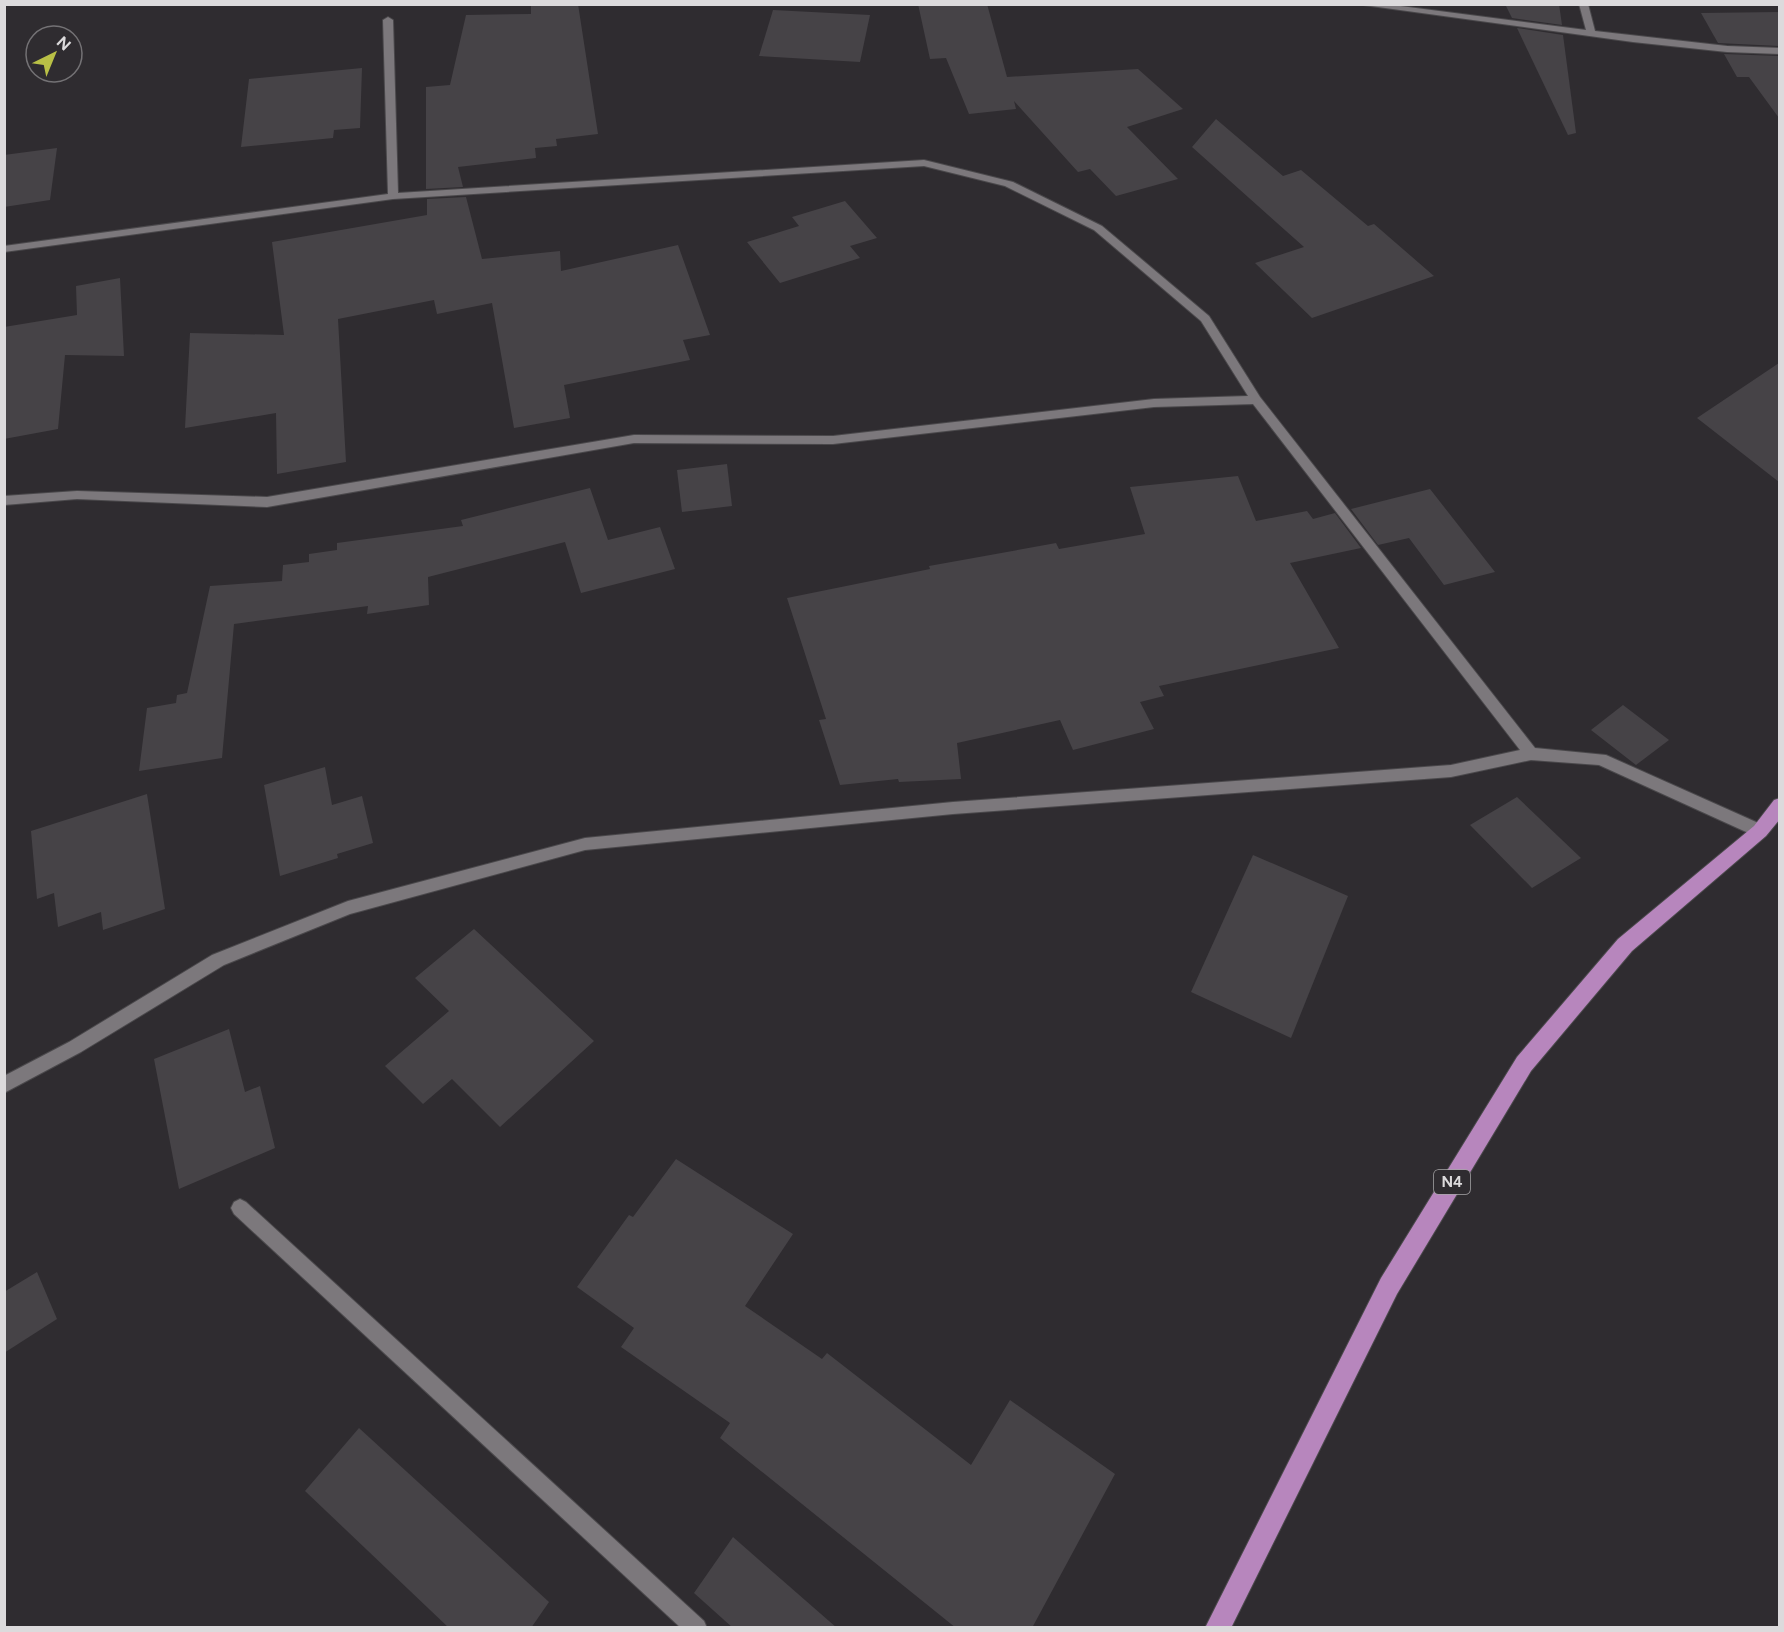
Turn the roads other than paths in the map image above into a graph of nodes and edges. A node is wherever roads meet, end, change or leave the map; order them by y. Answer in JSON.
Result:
{"nodes":[{"id":1,"x":1360,"y":4,"type":"edge"},
{"id":2,"x":1584,"y":4,"type":"edge"},
{"id":3,"x":388,"y":20,"type":"dead end"},
{"id":4,"x":1591,"y":33,"type":"junction"},
{"id":5,"x":1779,"y":51,"type":"edge"},
{"id":6,"x":393,"y":196,"type":"junction"},
{"id":7,"x":4,"y":249,"type":"edge"},
{"id":8,"x":1256,"y":400,"type":"junction"},
{"id":9,"x":4,"y":501,"type":"edge"},
{"id":10,"x":1531,"y":754,"type":"junction"},
{"id":11,"x":1779,"y":805,"type":"edge"},
{"id":12,"x":1760,"y":831,"type":"junction"},
{"id":13,"x":4,"y":1084,"type":"edge"},
{"id":14,"x":240,"y":1208,"type":"dead end"},
{"id":15,"x":697,"y":1628,"type":"edge"},
{"id":16,"x":1217,"y":1628,"type":"edge"}],
"edges":[{"from":1,"to":4,"type":"street"},
{"from":2,"to":4,"type":"street"},
{"from":3,"to":6,"type":"street"},
{"from":4,"to":5,"type":"street"},
{"from":6,"to":7,"type":"street"},
{"from":6,"to":8,"type":"street"},
{"from":8,"to":9,"type":"street"},
{"from":8,"to":10,"type":"street"},
{"from":10,"to":12,"type":"street"},
{"from":10,"to":13,"type":"street"},
{"from":11,"to":12,"type":"highway","number":"N4"},
{"from":12,"to":16,"type":"highway","number":"N4"},
{"from":14,"to":15,"type":"street"}]}
